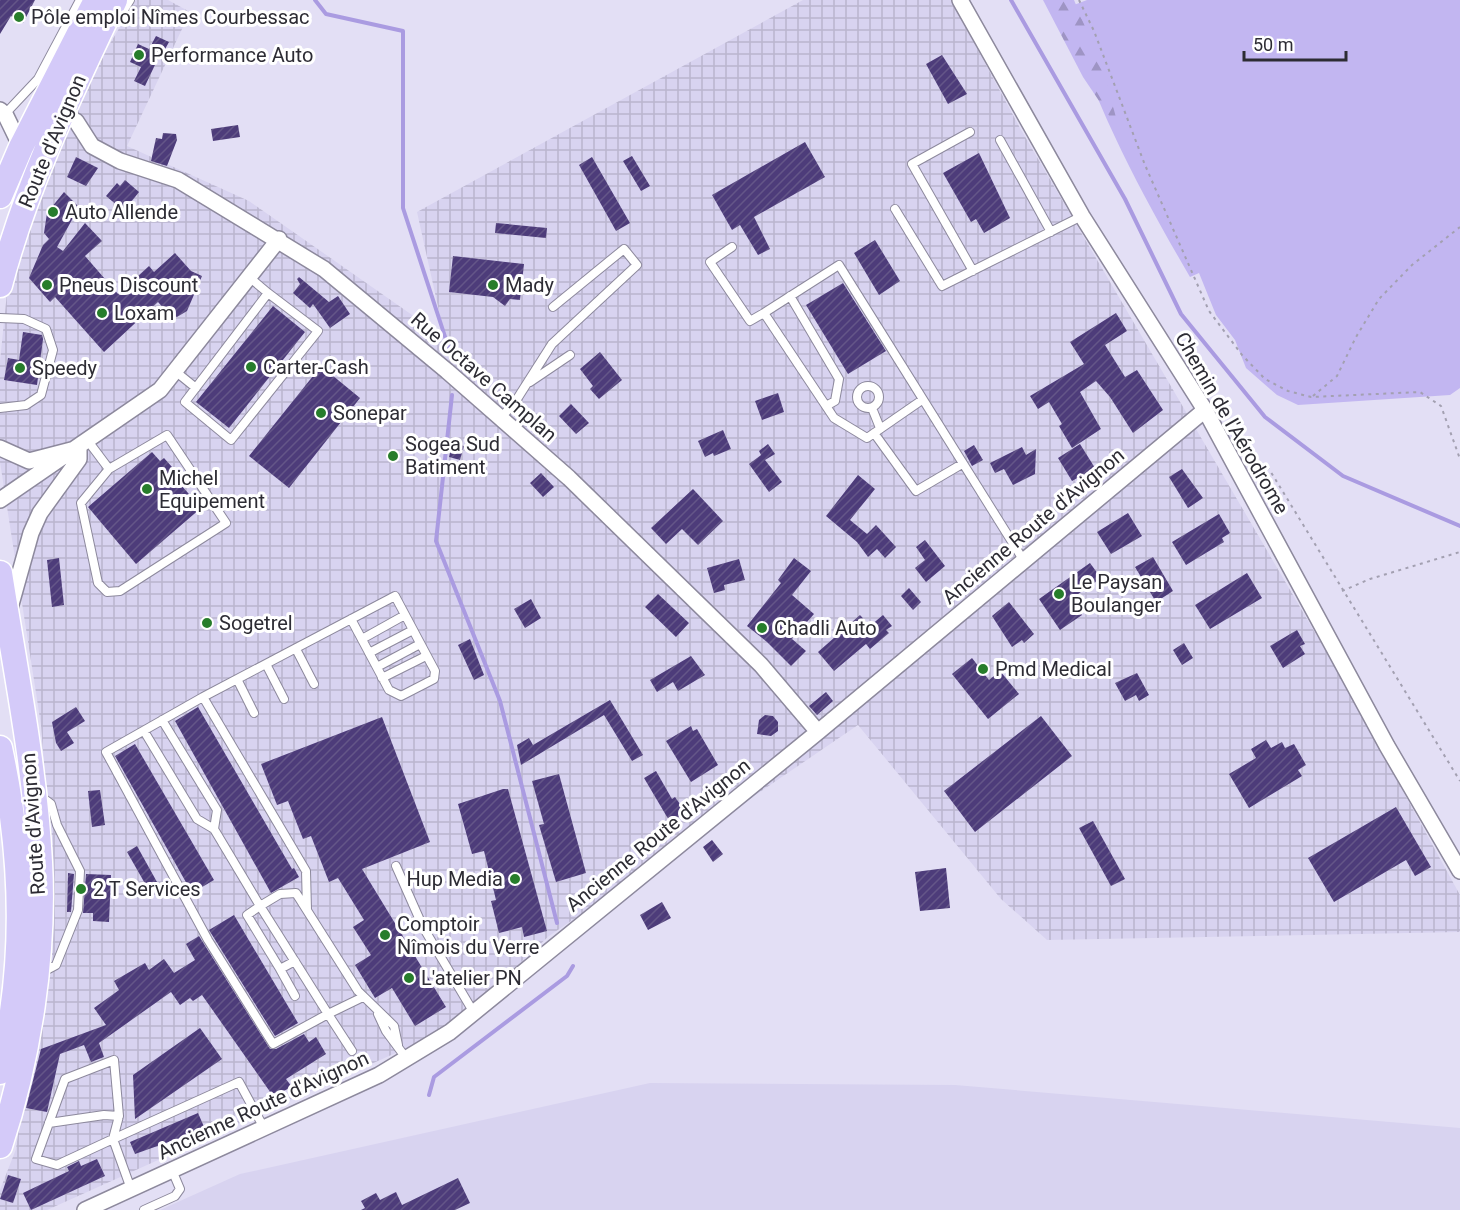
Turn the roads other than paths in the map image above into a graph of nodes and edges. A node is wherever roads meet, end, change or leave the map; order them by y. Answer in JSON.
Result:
{"nodes":[{"id":1,"x":80,"y":0,"type":"edge"},
{"id":2,"x":96,"y":0,"type":"edge"},
{"id":3,"x":115,"y":0,"type":"edge"},
{"id":4,"x":130,"y":0,"type":"edge"},
{"id":5,"x":960,"y":0,"type":"edge"},
{"id":6,"x":71,"y":111,"type":"junction"},
{"id":7,"x":3,"y":112,"type":"edge"},
{"id":8,"x":970,"y":132,"type":"dead end"},
{"id":9,"x":1000,"y":140,"type":"dead end"},
{"id":10,"x":21,"y":147,"type":"junction"},
{"id":11,"x":0,"y":196,"type":"edge"},
{"id":12,"x":895,"y":209,"type":"dead end"},
{"id":13,"x":1082,"y":216,"type":"junction"},
{"id":14,"x":1051,"y":232,"type":"junction"},
{"id":15,"x":279,"y":239,"type":"junction"},
{"id":16,"x":732,"y":247,"type":"dead end"},
{"id":17,"x":973,"y":271,"type":"junction"},
{"id":18,"x":249,"y":277,"type":"junction"},
{"id":19,"x":0,"y":285,"type":"edge"},
{"id":20,"x":268,"y":293,"type":"junction"},
{"id":21,"x":790,"y":296,"type":"junction"},
{"id":22,"x":553,"y":307,"type":"dead end"},
{"id":23,"x":764,"y":314,"type":"junction"},
{"id":24,"x":0,"y":318,"type":"edge"},
{"id":25,"x":570,"y":355,"type":"dead end"},
{"id":26,"x":175,"y":371,"type":"junction"},
{"id":27,"x":526,"y":385,"type":"junction"},
{"id":28,"x":196,"y":388,"type":"junction"},
{"id":29,"x":922,"y":400,"type":"junction"},
{"id":30,"x":826,"y":406,"type":"junction"},
{"id":31,"x":0,"y":408,"type":"edge"},
{"id":32,"x":872,"y":408,"type":"dead end"},
{"id":33,"x":1205,"y":410,"type":"junction"},
{"id":34,"x":501,"y":418,"type":"junction"},
{"id":35,"x":877,"y":430,"type":"junction"},
{"id":36,"x":83,"y":444,"type":"junction"},
{"id":37,"x":0,"y":447,"type":"edge"},
{"id":38,"x":962,"y":464,"type":"junction"},
{"id":39,"x":109,"y":469,"type":"junction"},
{"id":40,"x":0,"y":500,"type":"edge"},
{"id":41,"x":1024,"y":561,"type":"junction"},
{"id":42,"x":0,"y":573,"type":"edge"},
{"id":43,"x":405,"y":615,"type":"junction"},
{"id":44,"x":7,"y":617,"type":"junction"},
{"id":45,"x":351,"y":619,"type":"junction"},
{"id":46,"x":413,"y":630,"type":"junction"},
{"id":47,"x":362,"y":639,"type":"junction"},
{"id":48,"x":420,"y":644,"type":"junction"},
{"id":49,"x":296,"y":649,"type":"junction"},
{"id":50,"x":369,"y":653,"type":"junction"},
{"id":51,"x":426,"y":656,"type":"junction"},
{"id":52,"x":266,"y":664,"type":"junction"},
{"id":53,"x":376,"y":667,"type":"junction"},
{"id":54,"x":382,"y":678,"type":"junction"},
{"id":55,"x":237,"y":680,"type":"junction"},
{"id":56,"x":314,"y":684,"type":"dead end"},
{"id":57,"x":203,"y":697,"type":"junction"},
{"id":58,"x":284,"y":699,"type":"dead end"},
{"id":59,"x":254,"y":713,"type":"dead end"},
{"id":60,"x":162,"y":720,"type":"junction"},
{"id":61,"x":144,"y":731,"type":"junction"},
{"id":62,"x":818,"y":732,"type":"junction"},
{"id":63,"x":0,"y":748,"type":"edge"},
{"id":64,"x":34,"y":792,"type":"junction"},
{"id":65,"x":214,"y":829,"type":"junction"},
{"id":66,"x":396,"y":866,"type":"dead end"},
{"id":67,"x":1460,"y":871,"type":"edge"},
{"id":68,"x":260,"y":906,"type":"junction"},
{"id":69,"x":307,"y":910,"type":"junction"},
{"id":70,"x":295,"y":961,"type":"junction"},
{"id":71,"x":280,"y":969,"type":"junction"},
{"id":72,"x":34,"y":977,"type":"junction"},
{"id":73,"x":295,"y":996,"type":"dead end"},
{"id":74,"x":363,"y":997,"type":"junction"},
{"id":75,"x":474,"y":1013,"type":"junction"},
{"id":76,"x":328,"y":1014,"type":"junction"},
{"id":77,"x":352,"y":1051,"type":"dead end"},
{"id":78,"x":402,"y":1052,"type":"junction"},
{"id":79,"x":0,"y":1072,"type":"edge"},
{"id":80,"x":119,"y":1116,"type":"junction"},
{"id":81,"x":49,"y":1123,"type":"junction"},
{"id":82,"x":264,"y":1128,"type":"junction"},
{"id":83,"x":113,"y":1139,"type":"junction"},
{"id":84,"x":0,"y":1146,"type":"edge"},
{"id":85,"x":172,"y":1170,"type":"junction"},
{"id":86,"x":131,"y":1189,"type":"junction"},
{"id":87,"x":85,"y":1210,"type":"edge"},
{"id":88,"x":144,"y":1210,"type":"edge"}],
"edges":[{"from":1,"to":7,"type":"lane"},
{"from":2,"to":10,"type":"main road","name":"Route d'Avignon"},
{"from":3,"to":6,"type":"main road","name":"Route d'Avignon"},
{"from":4,"to":6,"type":"lane"},
{"from":5,"to":13,"type":"street","name":"Chemin de l'Aérodrome"},
{"from":6,"to":15,"type":"street","name":"Rue Octave Camplan"},
{"from":6,"to":19,"type":"main road","name":"Route d'Avignon"},
{"from":7,"to":10,"type":"street"},
{"from":8,"to":17,"type":"lane"},
{"from":9,"to":14,"type":"lane"},
{"from":10,"to":11,"type":"main road","name":"Route d'Avignon"},
{"from":12,"to":17,"type":"lane"},
{"from":13,"to":14,"type":"lane"},
{"from":13,"to":33,"type":"street","name":"Chemin de l'Aérodrome"},
{"from":14,"to":17,"type":"lane"},
{"from":15,"to":18,"type":"street"},
{"from":15,"to":34,"type":"street","name":"Rue Octave Camplan"},
{"from":16,"to":23,"type":"lane"},
{"from":18,"to":20,"type":"lane"},
{"from":18,"to":26,"type":"street"},
{"from":20,"to":28,"type":"lane"},
{"from":20,"to":28,"type":"lane"},
{"from":21,"to":23,"type":"lane"},
{"from":21,"to":29,"type":"lane"},
{"from":21,"to":30,"type":"lane"},
{"from":22,"to":27,"type":"lane"},
{"from":23,"to":30,"type":"lane"},
{"from":24,"to":31,"type":"lane"},
{"from":25,"to":27,"type":"lane"},
{"from":26,"to":28,"type":"lane"},
{"from":26,"to":36,"type":"street"},
{"from":27,"to":34,"type":"lane"},
{"from":29,"to":35,"type":"lane"},
{"from":29,"to":38,"type":"lane"},
{"from":30,"to":35,"type":"lane"},
{"from":32,"to":35,"type":"lane"},
{"from":33,"to":41,"type":"street","name":"Ancienne Route d'Avignon"},
{"from":33,"to":67,"type":"street","name":"Chemin de l'Aérodrome"},
{"from":34,"to":62,"type":"street","name":"Rue Octave Camplan"},
{"from":35,"to":38,"type":"lane"},
{"from":36,"to":37,"type":"street"},
{"from":36,"to":39,"type":"lane"},
{"from":36,"to":40,"type":"street"},
{"from":36,"to":44,"type":"street"},
{"from":38,"to":41,"type":"lane"},
{"from":39,"to":39,"type":"lane"},
{"from":41,"to":62,"type":"street","name":"Ancienne Route d'Avignon"},
{"from":42,"to":44,"type":"main road","name":"Route d'Avignon"},
{"from":43,"to":45,"type":"lane"},
{"from":43,"to":46,"type":"lane"},
{"from":43,"to":47,"type":"lane"},
{"from":44,"to":64,"type":"main road","name":"Route d'Avignon"},
{"from":45,"to":47,"type":"lane"},
{"from":45,"to":49,"type":"lane"},
{"from":46,"to":48,"type":"lane"},
{"from":46,"to":50,"type":"lane"},
{"from":47,"to":50,"type":"lane"},
{"from":48,"to":51,"type":"lane"},
{"from":48,"to":53,"type":"lane"},
{"from":49,"to":52,"type":"lane"},
{"from":49,"to":56,"type":"lane"},
{"from":50,"to":53,"type":"lane"},
{"from":51,"to":54,"type":"lane"},
{"from":51,"to":54,"type":"lane"},
{"from":52,"to":55,"type":"lane"},
{"from":52,"to":58,"type":"lane"},
{"from":53,"to":54,"type":"lane"},
{"from":55,"to":57,"type":"lane"},
{"from":55,"to":59,"type":"lane"},
{"from":57,"to":60,"type":"lane"},
{"from":57,"to":69,"type":"lane"},
{"from":60,"to":61,"type":"lane"},
{"from":60,"to":65,"type":"lane"},
{"from":61,"to":65,"type":"lane"},
{"from":61,"to":76,"type":"lane"},
{"from":62,"to":75,"type":"street","name":"Ancienne Route d'Avignon"},
{"from":63,"to":79,"type":"main road","name":"Route d'Avignon"},
{"from":64,"to":72,"type":"main road","name":"Route d'Avignon"},
{"from":64,"to":72,"type":"lane"},
{"from":65,"to":68,"type":"lane"},
{"from":66,"to":75,"type":"lane"},
{"from":68,"to":69,"type":"lane"},
{"from":68,"to":70,"type":"lane"},
{"from":68,"to":71,"type":"lane"},
{"from":69,"to":74,"type":"lane"},
{"from":70,"to":71,"type":"lane"},
{"from":70,"to":76,"type":"lane"},
{"from":71,"to":73,"type":"lane"},
{"from":72,"to":84,"type":"main road","name":"Route d'Avignon"},
{"from":74,"to":76,"type":"lane"},
{"from":74,"to":78,"type":"lane"},
{"from":75,"to":78,"type":"street","name":"Ancienne Route d'Avignon"},
{"from":76,"to":77,"type":"lane"},
{"from":78,"to":82,"type":"street","name":"Ancienne Route d'Avignon"},
{"from":80,"to":81,"type":"lane"},
{"from":80,"to":81,"type":"lane"},
{"from":80,"to":83,"type":"lane"},
{"from":81,"to":83,"type":"lane"},
{"from":82,"to":83,"type":"lane"},
{"from":82,"to":85,"type":"street","name":"Ancienne Route d'Avignon"},
{"from":83,"to":86,"type":"lane"},
{"from":85,"to":86,"type":"street","name":"Ancienne Route d'Avignon"},
{"from":85,"to":88,"type":"lane"},
{"from":86,"to":87,"type":"street","name":"Ancienne Route d'Avignon"}]}
